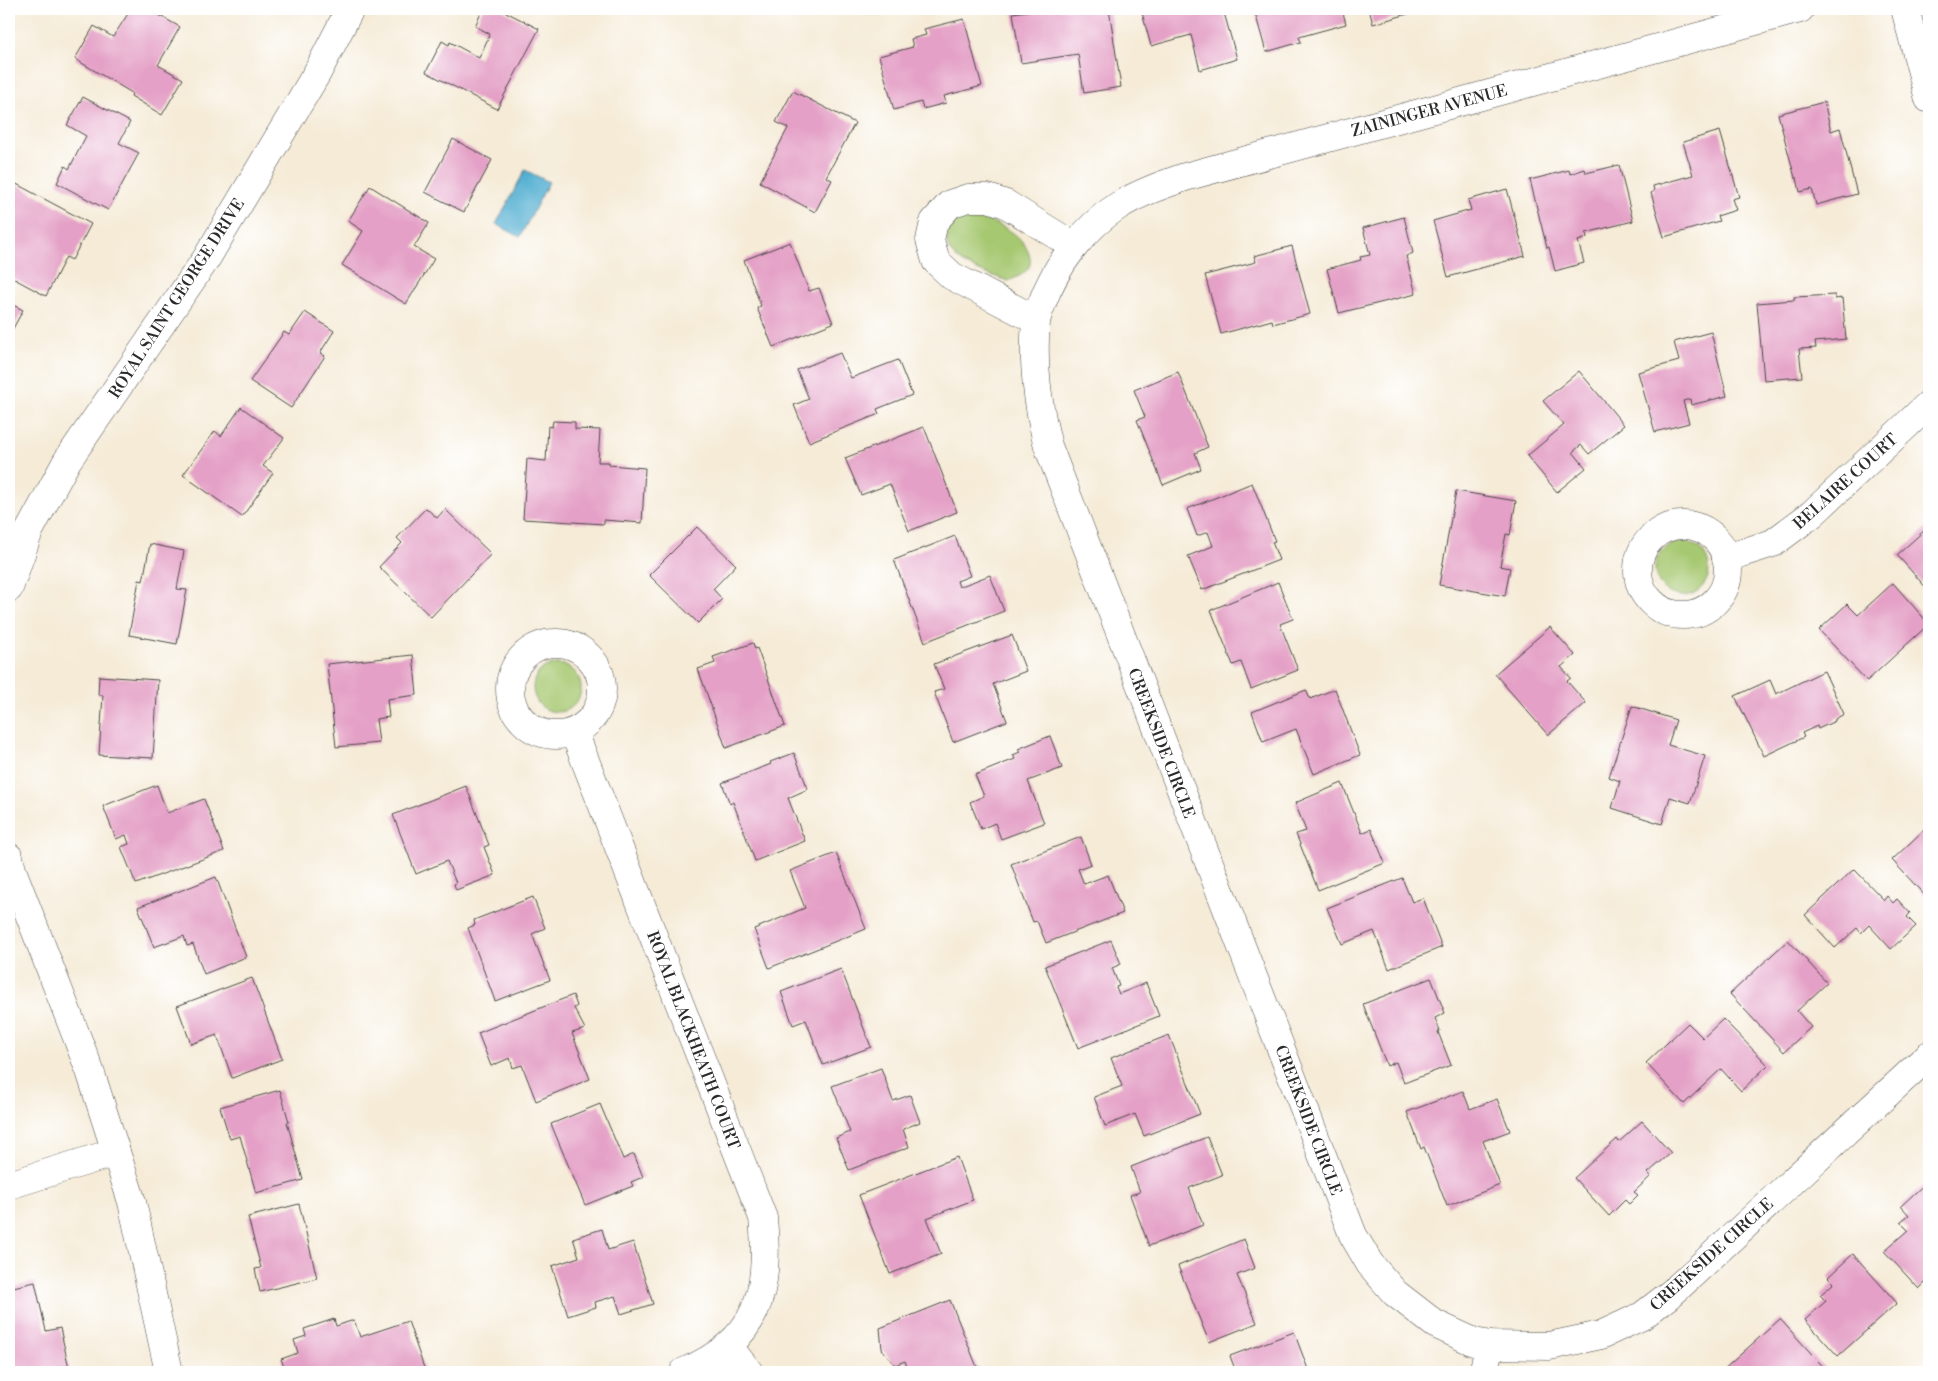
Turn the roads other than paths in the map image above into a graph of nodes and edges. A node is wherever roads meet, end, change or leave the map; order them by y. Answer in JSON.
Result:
{"nodes":[{"id":1,"x":350,"y":9,"type":"edge"},
{"id":2,"x":1800,"y":9,"type":"edge"},
{"id":3,"x":1905,"y":9,"type":"edge"},
{"id":4,"x":1929,"y":99,"type":"edge"},
{"id":5,"x":1074,"y":246,"type":"junction"},
{"id":6,"x":1036,"y":320,"type":"junction"},
{"id":7,"x":1929,"y":404,"type":"edge"},
{"id":8,"x":1726,"y":558,"type":"dead end"},
{"id":9,"x":9,"y":588,"type":"edge"},
{"id":10,"x":574,"y":732,"type":"dead end"},
{"id":11,"x":9,"y":857,"type":"edge"},
{"id":12,"x":1929,"y":1054,"type":"edge"},
{"id":13,"x":116,"y":1152,"type":"junction"},
{"id":14,"x":9,"y":1185,"type":"edge"},
{"id":15,"x":1490,"y":1345,"type":"junction"},
{"id":16,"x":729,"y":1346,"type":"junction"},
{"id":17,"x":169,"y":1372,"type":"edge"},
{"id":18,"x":684,"y":1372,"type":"edge"},
{"id":19,"x":750,"y":1372,"type":"edge"},
{"id":20,"x":1483,"y":1372,"type":"edge"}],
"edges":[{"from":1,"to":9,"type":"street","name":"ROYAL SAINT GEORGE DRIVE"},
{"from":2,"to":5,"type":"street","name":"ZAININGER AVENUE"},
{"from":3,"to":4,"type":"street"},
{"from":5,"to":6,"type":"street","name":"CREEKSIDE CIRCLE"},
{"from":5,"to":6,"type":"street"},
{"from":6,"to":15,"type":"street","name":"CREEKSIDE CIRCLE"},
{"from":7,"to":8,"type":"street","name":"BELAIRE COURT"},
{"from":10,"to":16,"type":"street","name":"ROYAL BLACKHEATH COURT"},
{"from":11,"to":13,"type":"street"},
{"from":12,"to":15,"type":"street","name":"CREEKSIDE CIRCLE"},
{"from":13,"to":14,"type":"street"},
{"from":13,"to":17,"type":"street"},
{"from":15,"to":20,"type":"street"},
{"from":16,"to":18,"type":"street","name":"ROYAL BLACKHEATH COURT"},
{"from":16,"to":19,"type":"street"}]}
